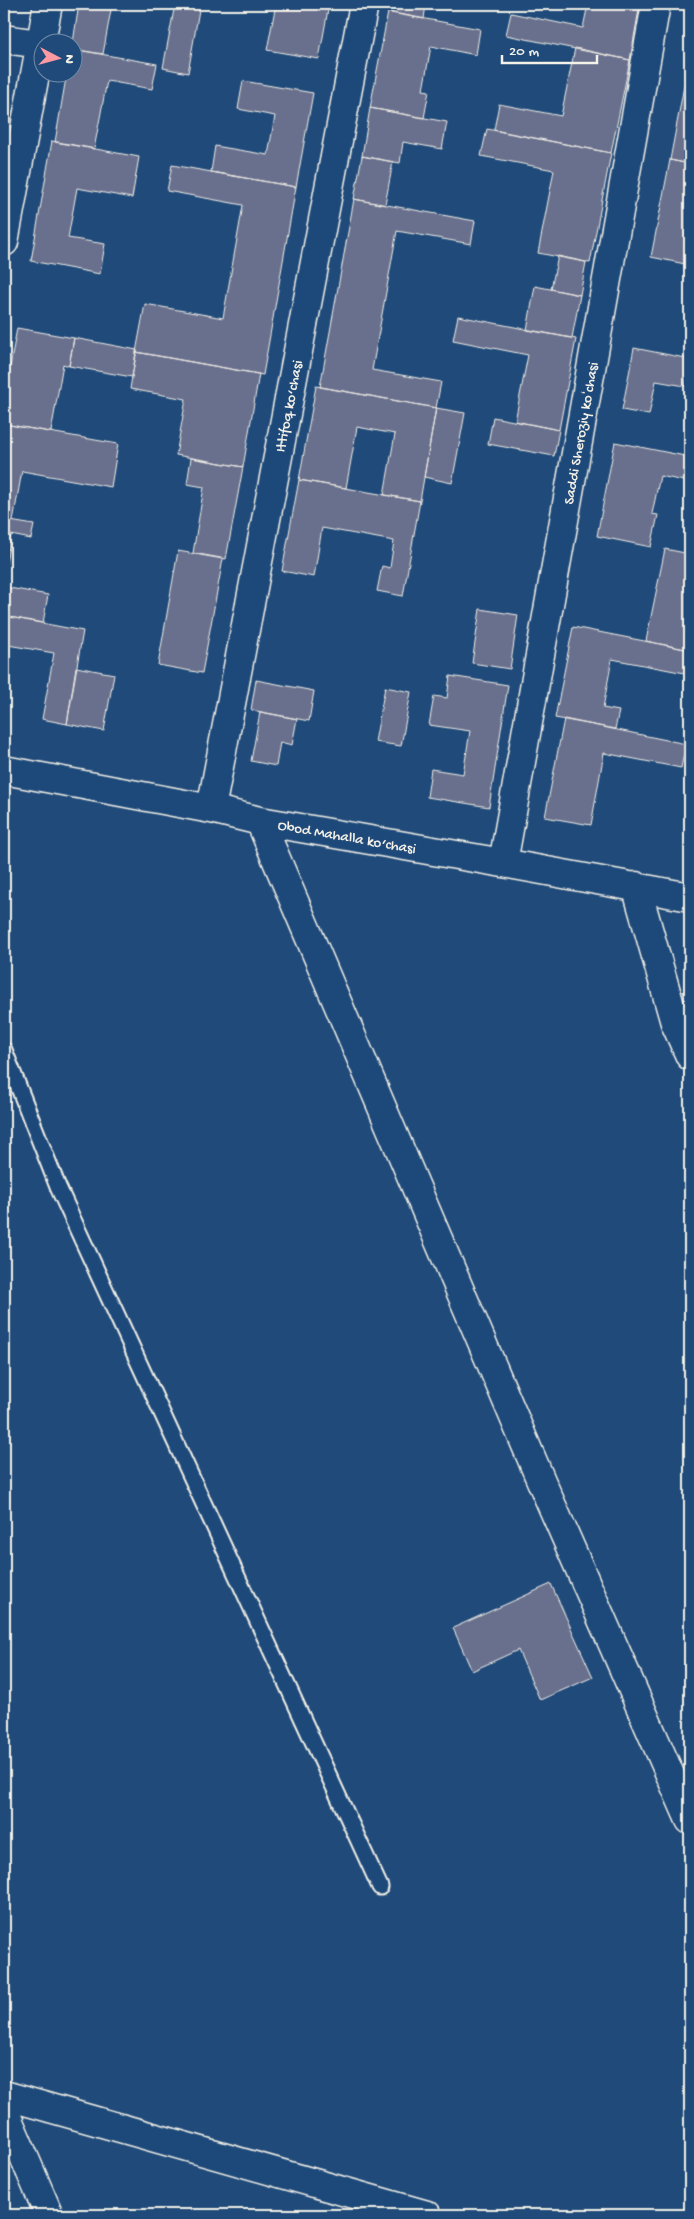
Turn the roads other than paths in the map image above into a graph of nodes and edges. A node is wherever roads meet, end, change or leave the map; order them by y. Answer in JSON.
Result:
{"nodes":[{"id":1,"x":48,"y":4,"type":"edge"},
{"id":2,"x":364,"y":4,"type":"edge"},
{"id":3,"x":656,"y":4,"type":"edge"},
{"id":4,"x":42,"y":32,"type":"edge"},
{"id":5,"x":4,"y":39,"type":"edge"},
{"id":6,"x":32,"y":43,"type":"edge"},
{"id":7,"x":33,"y":82,"type":"edge"},
{"id":8,"x":4,"y":242,"type":"edge"},
{"id":9,"x":4,"y":770,"type":"edge"},
{"id":10,"x":211,"y":809,"type":"junction"},
{"id":11,"x":260,"y":821,"type":"junction"},
{"id":12,"x":503,"y":863,"type":"junction"},
{"id":13,"x":636,"y":886,"type":"junction"},
{"id":14,"x":690,"y":897,"type":"edge"},
{"id":15,"x":4,"y":1050,"type":"edge"},
{"id":16,"x":690,"y":1056,"type":"edge"},
{"id":17,"x":690,"y":1820,"type":"edge"},
{"id":18,"x":380,"y":1886,"type":"dead end"},
{"id":19,"x":4,"y":2095,"type":"edge"},
{"id":20,"x":4,"y":2110,"type":"edge"},
{"id":21,"x":49,"y":2215,"type":"edge"},
{"id":22,"x":427,"y":2215,"type":"edge"}],
"edges":[{"from":1,"to":4,"type":"street"},
{"from":2,"to":10,"type":"street","name":"Ittifoq ko‘chasi"},
{"from":3,"to":12,"type":"street","name":"Saddi Sheroziy koʻchasi"},
{"from":5,"to":6,"type":"street"},
{"from":7,"to":8,"type":"street"},
{"from":9,"to":10,"type":"street","name":"Obod Mahalla ko‘chasi"},
{"from":10,"to":11,"type":"street","name":"Obod Mahalla ko‘chasi"},
{"from":11,"to":12,"type":"street","name":"Obod Mahalla ko‘chasi"},
{"from":11,"to":17,"type":"street"},
{"from":12,"to":13,"type":"street","name":"Obod Mahalla ko‘chasi"},
{"from":13,"to":14,"type":"street","name":"Obod Mahalla ko‘chasi"},
{"from":13,"to":16,"type":"street"},
{"from":15,"to":18,"type":"lane"},
{"from":19,"to":22,"type":"street"},
{"from":20,"to":21,"type":"street"}]}
